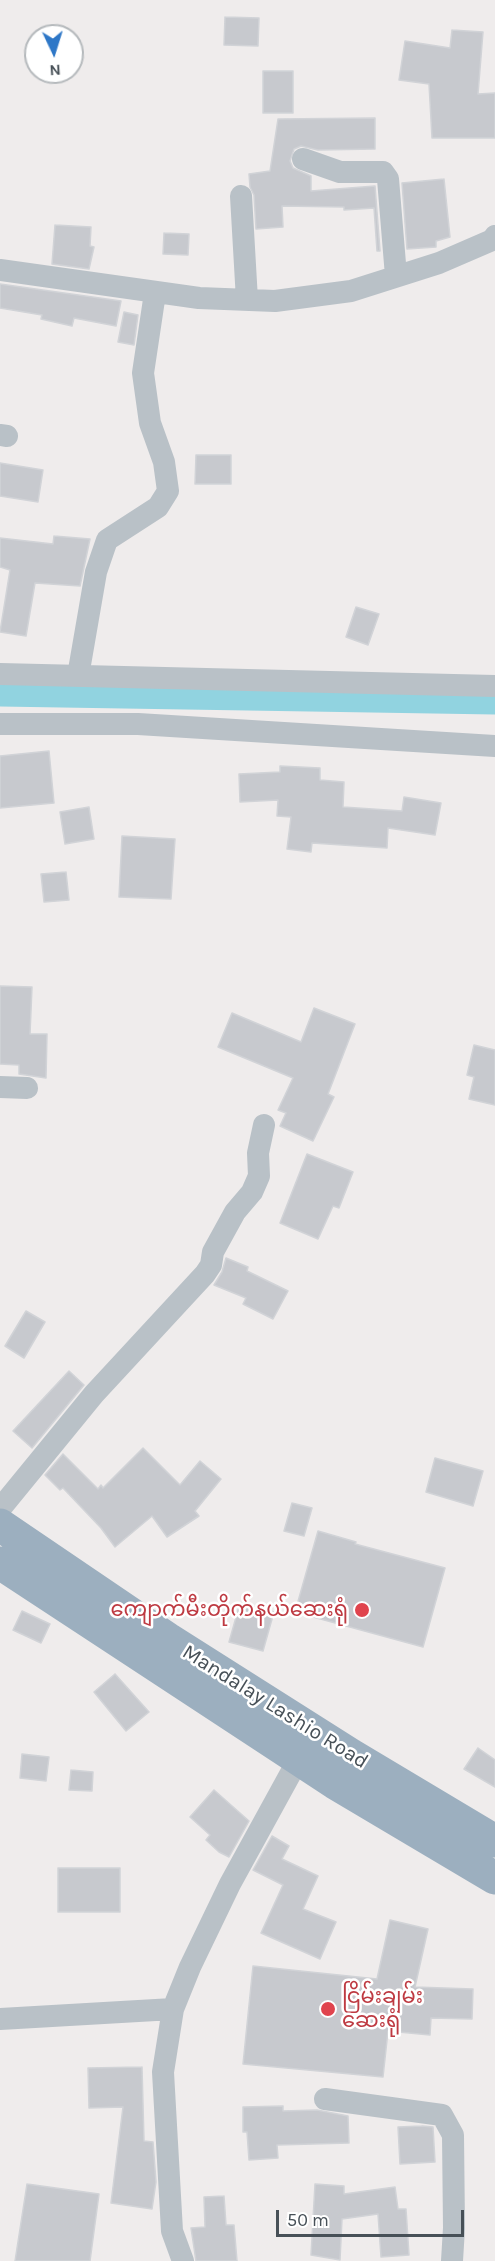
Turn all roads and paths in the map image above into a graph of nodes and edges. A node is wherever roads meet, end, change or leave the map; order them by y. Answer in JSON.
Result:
{"nodes":[{"id":1,"x":303,"y":159,"type":"dead end"},
{"id":2,"x":241,"y":196,"type":"dead end"},
{"id":3,"x":495,"y":236,"type":"edge"},
{"id":4,"x":0,"y":270,"type":"edge"},
{"id":5,"x":396,"y":276,"type":"junction"},
{"id":6,"x":154,"y":293,"type":"junction"},
{"id":7,"x":247,"y":300,"type":"junction"},
{"id":8,"x":0,"y":674,"type":"edge"},
{"id":9,"x":78,"y":676,"type":"junction"},
{"id":10,"x":495,"y":686,"type":"edge"},
{"id":11,"x":0,"y":724,"type":"edge"},
{"id":12,"x":495,"y":746,"type":"edge"},
{"id":13,"x":0,"y":1086,"type":"edge"},
{"id":14,"x":27,"y":1088,"type":"dead end"},
{"id":15,"x":264,"y":1125,"type":"dead end"},
{"id":16,"x":0,"y":1509,"type":"edge"},
{"id":17,"x":0,"y":1525,"type":"edge"},
{"id":18,"x":0,"y":1563,"type":"edge"},
{"id":19,"x":298,"y":1760,"type":"junction"},
{"id":20,"x":495,"y":1841,"type":"edge"},
{"id":21,"x":495,"y":1878,"type":"edge"},
{"id":22,"x":173,"y":2009,"type":"junction"},
{"id":23,"x":0,"y":2019,"type":"edge"},
{"id":24,"x":324,"y":2099,"type":"dead end"},
{"id":25,"x":183,"y":2261,"type":"edge"},
{"id":26,"x":452,"y":2261,"type":"edge"}],
"edges":[{"from":1,"to":5,"type":"street"},
{"from":2,"to":7,"type":"street"},
{"from":3,"to":5,"type":"street"},
{"from":4,"to":6,"type":"street"},
{"from":5,"to":7,"type":"street"},
{"from":6,"to":7,"type":"street"},
{"from":6,"to":9,"type":"street"},
{"from":8,"to":9,"type":"street"},
{"from":9,"to":10,"type":"street"},
{"from":11,"to":12,"type":"street"},
{"from":13,"to":14,"type":"street"},
{"from":15,"to":16,"type":"street"},
{"from":17,"to":20,"type":"highway","name":"Mandalay Lashio Road"},
{"from":18,"to":19,"type":"highway","name":"Mandalay Lashio Road"},
{"from":19,"to":21,"type":"highway","name":"Mandalay Lashio Road"},
{"from":19,"to":22,"type":"street"},
{"from":22,"to":23,"type":"street"},
{"from":22,"to":25,"type":"street"},
{"from":24,"to":26,"type":"street"}]}
